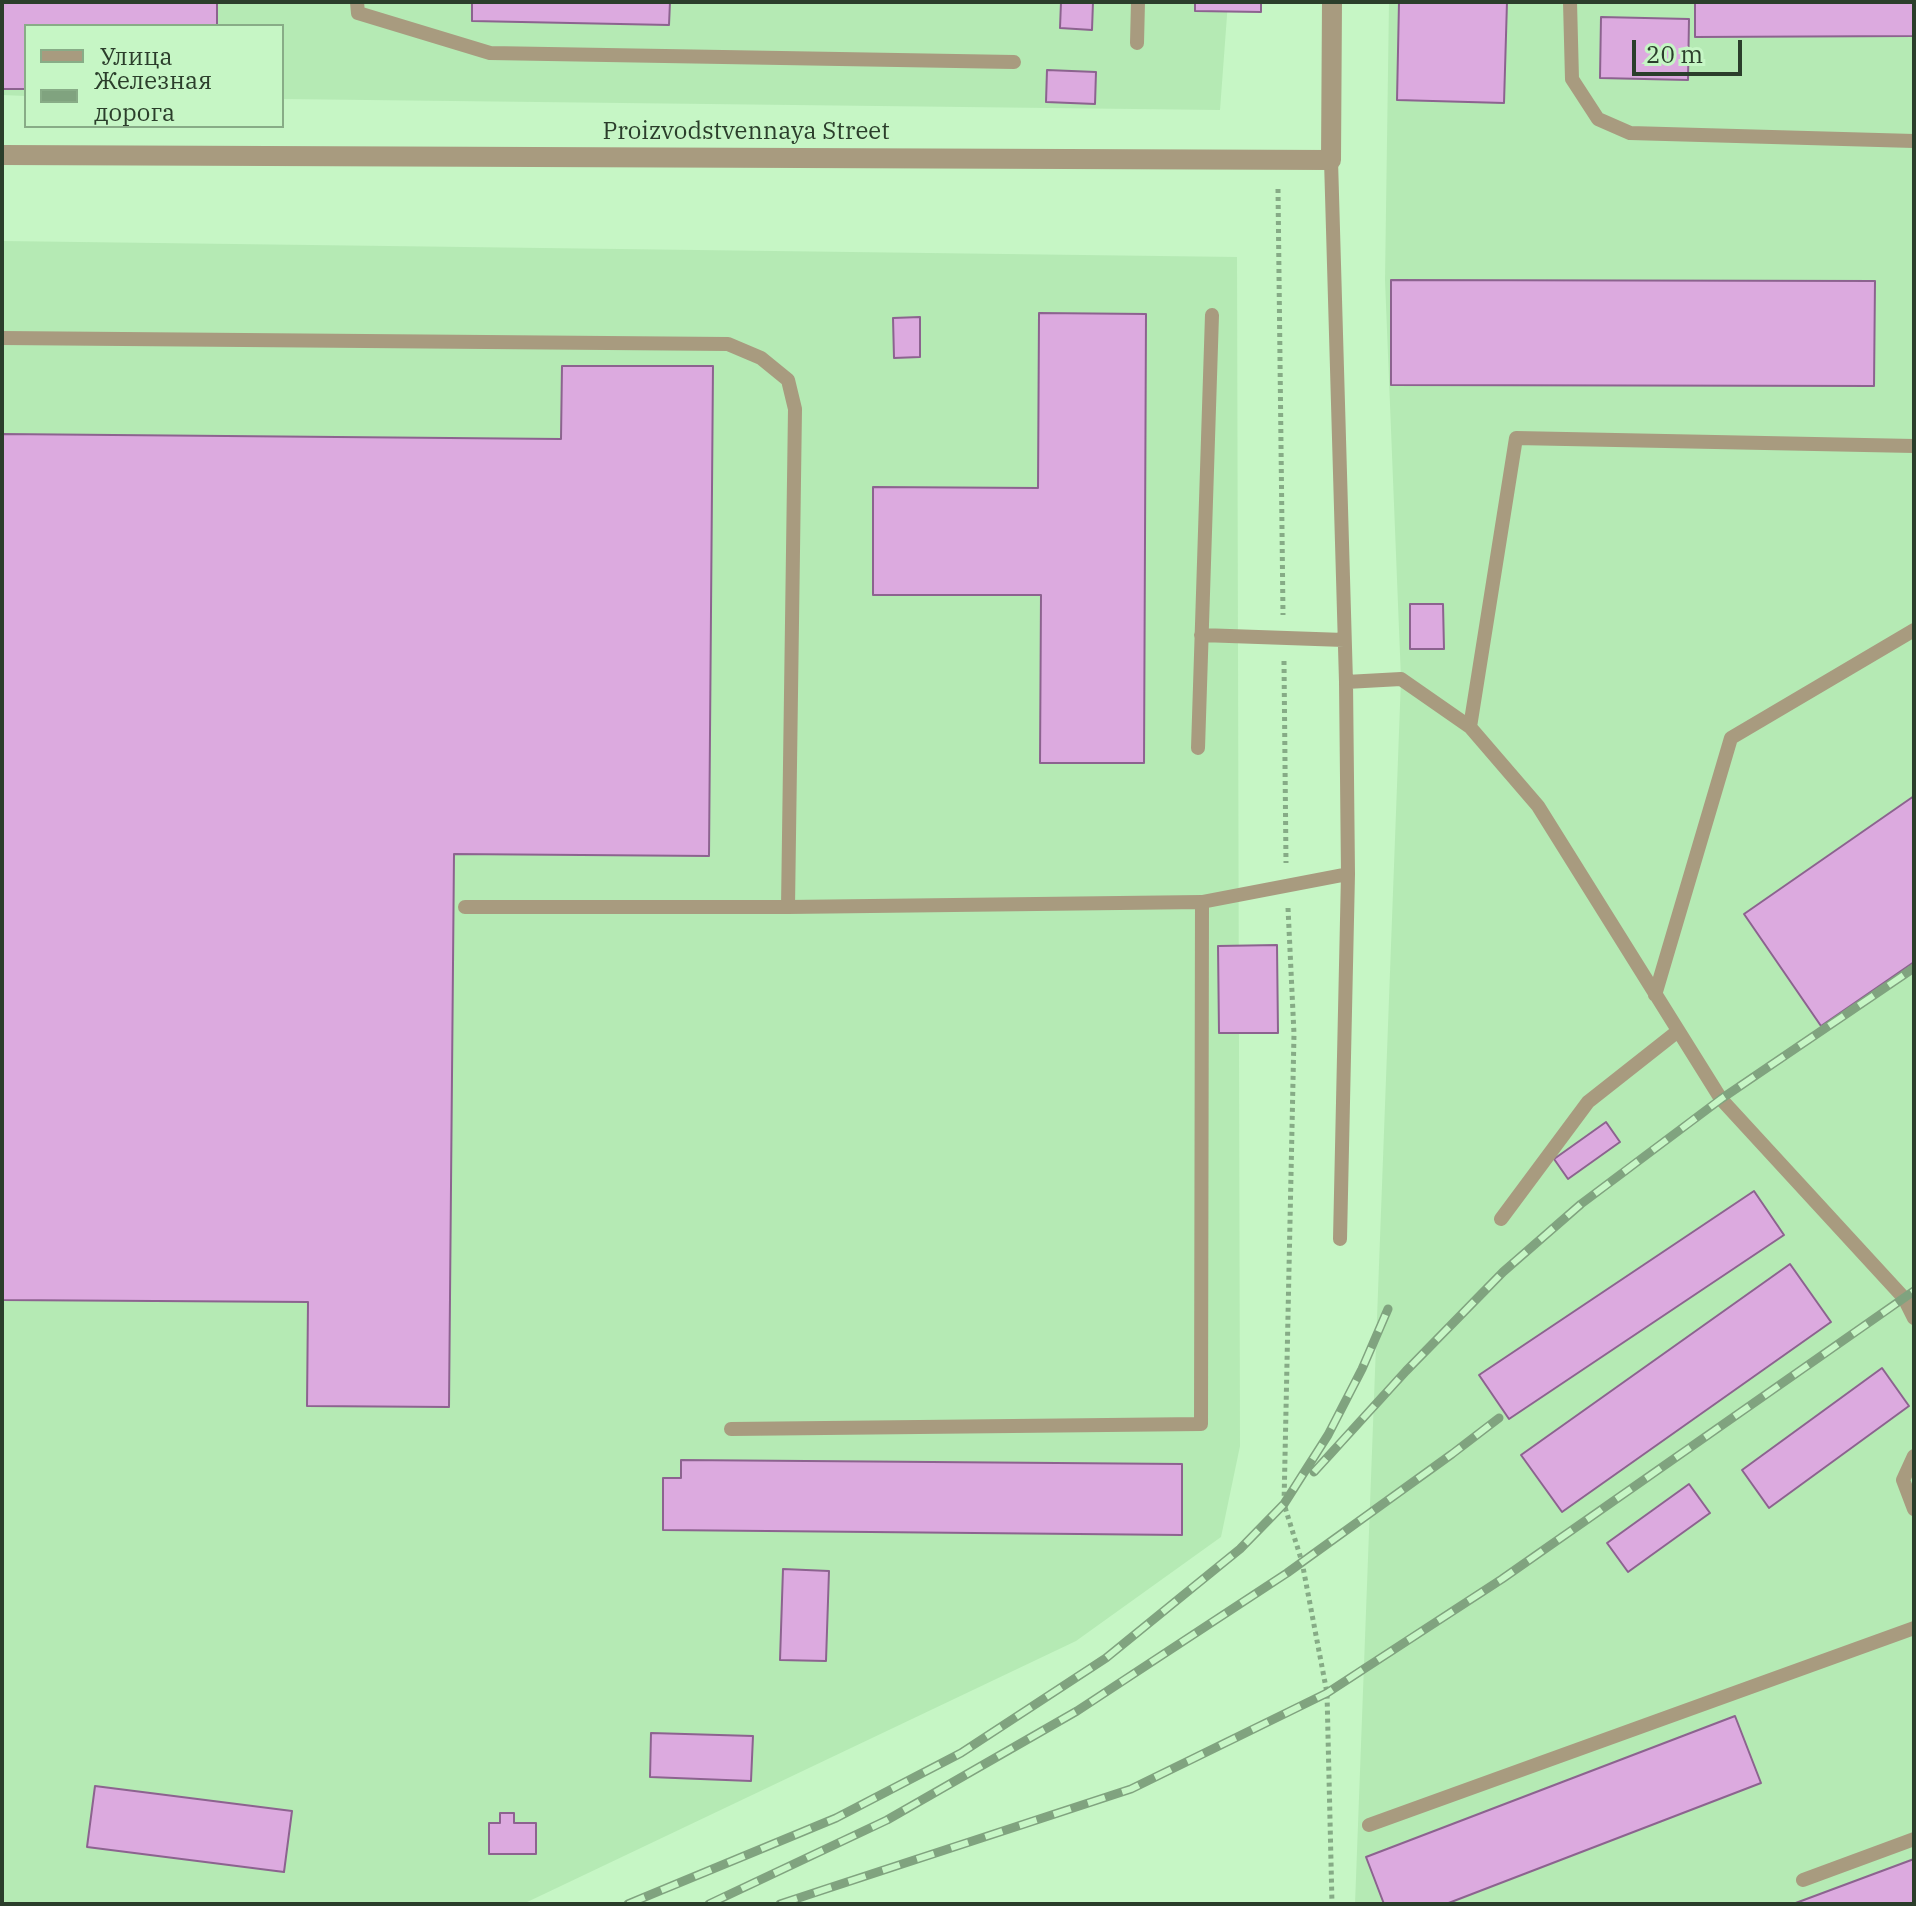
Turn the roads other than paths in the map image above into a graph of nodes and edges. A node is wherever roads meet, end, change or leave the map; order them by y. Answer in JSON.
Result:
{"nodes":[{"id":1,"x":357,"y":2,"type":"edge"},
{"id":2,"x":1138,"y":2,"type":"edge"},
{"id":3,"x":1332,"y":2,"type":"edge"},
{"id":4,"x":1570,"y":2,"type":"edge"},
{"id":5,"x":1137,"y":43,"type":"dead end"},
{"id":6,"x":1014,"y":62,"type":"dead end"},
{"id":7,"x":1914,"y":141,"type":"edge"},
{"id":8,"x":2,"y":155,"type":"edge"},
{"id":9,"x":1331,"y":160,"type":"junction"},
{"id":10,"x":1212,"y":315,"type":"dead end"},
{"id":11,"x":2,"y":338,"type":"edge"},
{"id":12,"x":1914,"y":446,"type":"edge"},
{"id":13,"x":1914,"y":630,"type":"edge"},
{"id":14,"x":1201,"y":635,"type":"junction"},
{"id":15,"x":1344,"y":640,"type":"junction"},
{"id":16,"x":1346,"y":682,"type":"junction"},
{"id":17,"x":1470,"y":727,"type":"junction"},
{"id":18,"x":1198,"y":748,"type":"dead end"},
{"id":19,"x":1348,"y":874,"type":"junction"},
{"id":20,"x":1202,"y":902,"type":"junction"},
{"id":21,"x":465,"y":907,"type":"dead end"},
{"id":22,"x":788,"y":907,"type":"junction"},
{"id":23,"x":1655,"y":995,"type":"junction"},
{"id":24,"x":1678,"y":1031,"type":"junction"},
{"id":25,"x":1501,"y":1219,"type":"dead end"},
{"id":26,"x":1340,"y":1239,"type":"dead end"},
{"id":27,"x":1914,"y":1318,"type":"edge"},
{"id":28,"x":731,"y":1429,"type":"dead end"},
{"id":29,"x":1914,"y":1456,"type":"edge"},
{"id":30,"x":1914,"y":1509,"type":"edge"},
{"id":31,"x":1914,"y":1628,"type":"edge"},
{"id":32,"x":1369,"y":1825,"type":"dead end"},
{"id":33,"x":1914,"y":1839,"type":"edge"},
{"id":34,"x":1803,"y":1880,"type":"dead end"}],
"edges":[{"from":1,"to":6,"type":"lane"},
{"from":2,"to":5,"type":"lane"},
{"from":3,"to":9,"type":"street"},
{"from":4,"to":7,"type":"lane"},
{"from":8,"to":9,"type":"street","name":"Proizvodstvennaya Street"},
{"from":9,"to":15,"type":"lane"},
{"from":10,"to":14,"type":"lane"},
{"from":11,"to":22,"type":"lane"},
{"from":12,"to":17,"type":"lane"},
{"from":13,"to":23,"type":"lane"},
{"from":14,"to":15,"type":"lane"},
{"from":14,"to":18,"type":"lane"},
{"from":15,"to":16,"type":"lane"},
{"from":16,"to":17,"type":"lane"},
{"from":16,"to":19,"type":"lane"},
{"from":17,"to":23,"type":"lane"},
{"from":19,"to":20,"type":"lane"},
{"from":19,"to":26,"type":"lane"},
{"from":20,"to":22,"type":"lane"},
{"from":20,"to":28,"type":"lane"},
{"from":21,"to":22,"type":"lane"},
{"from":23,"to":24,"type":"lane"},
{"from":24,"to":25,"type":"lane"},
{"from":24,"to":27,"type":"lane"},
{"from":29,"to":30,"type":"lane"},
{"from":31,"to":32,"type":"lane"},
{"from":33,"to":34,"type":"lane"}]}
